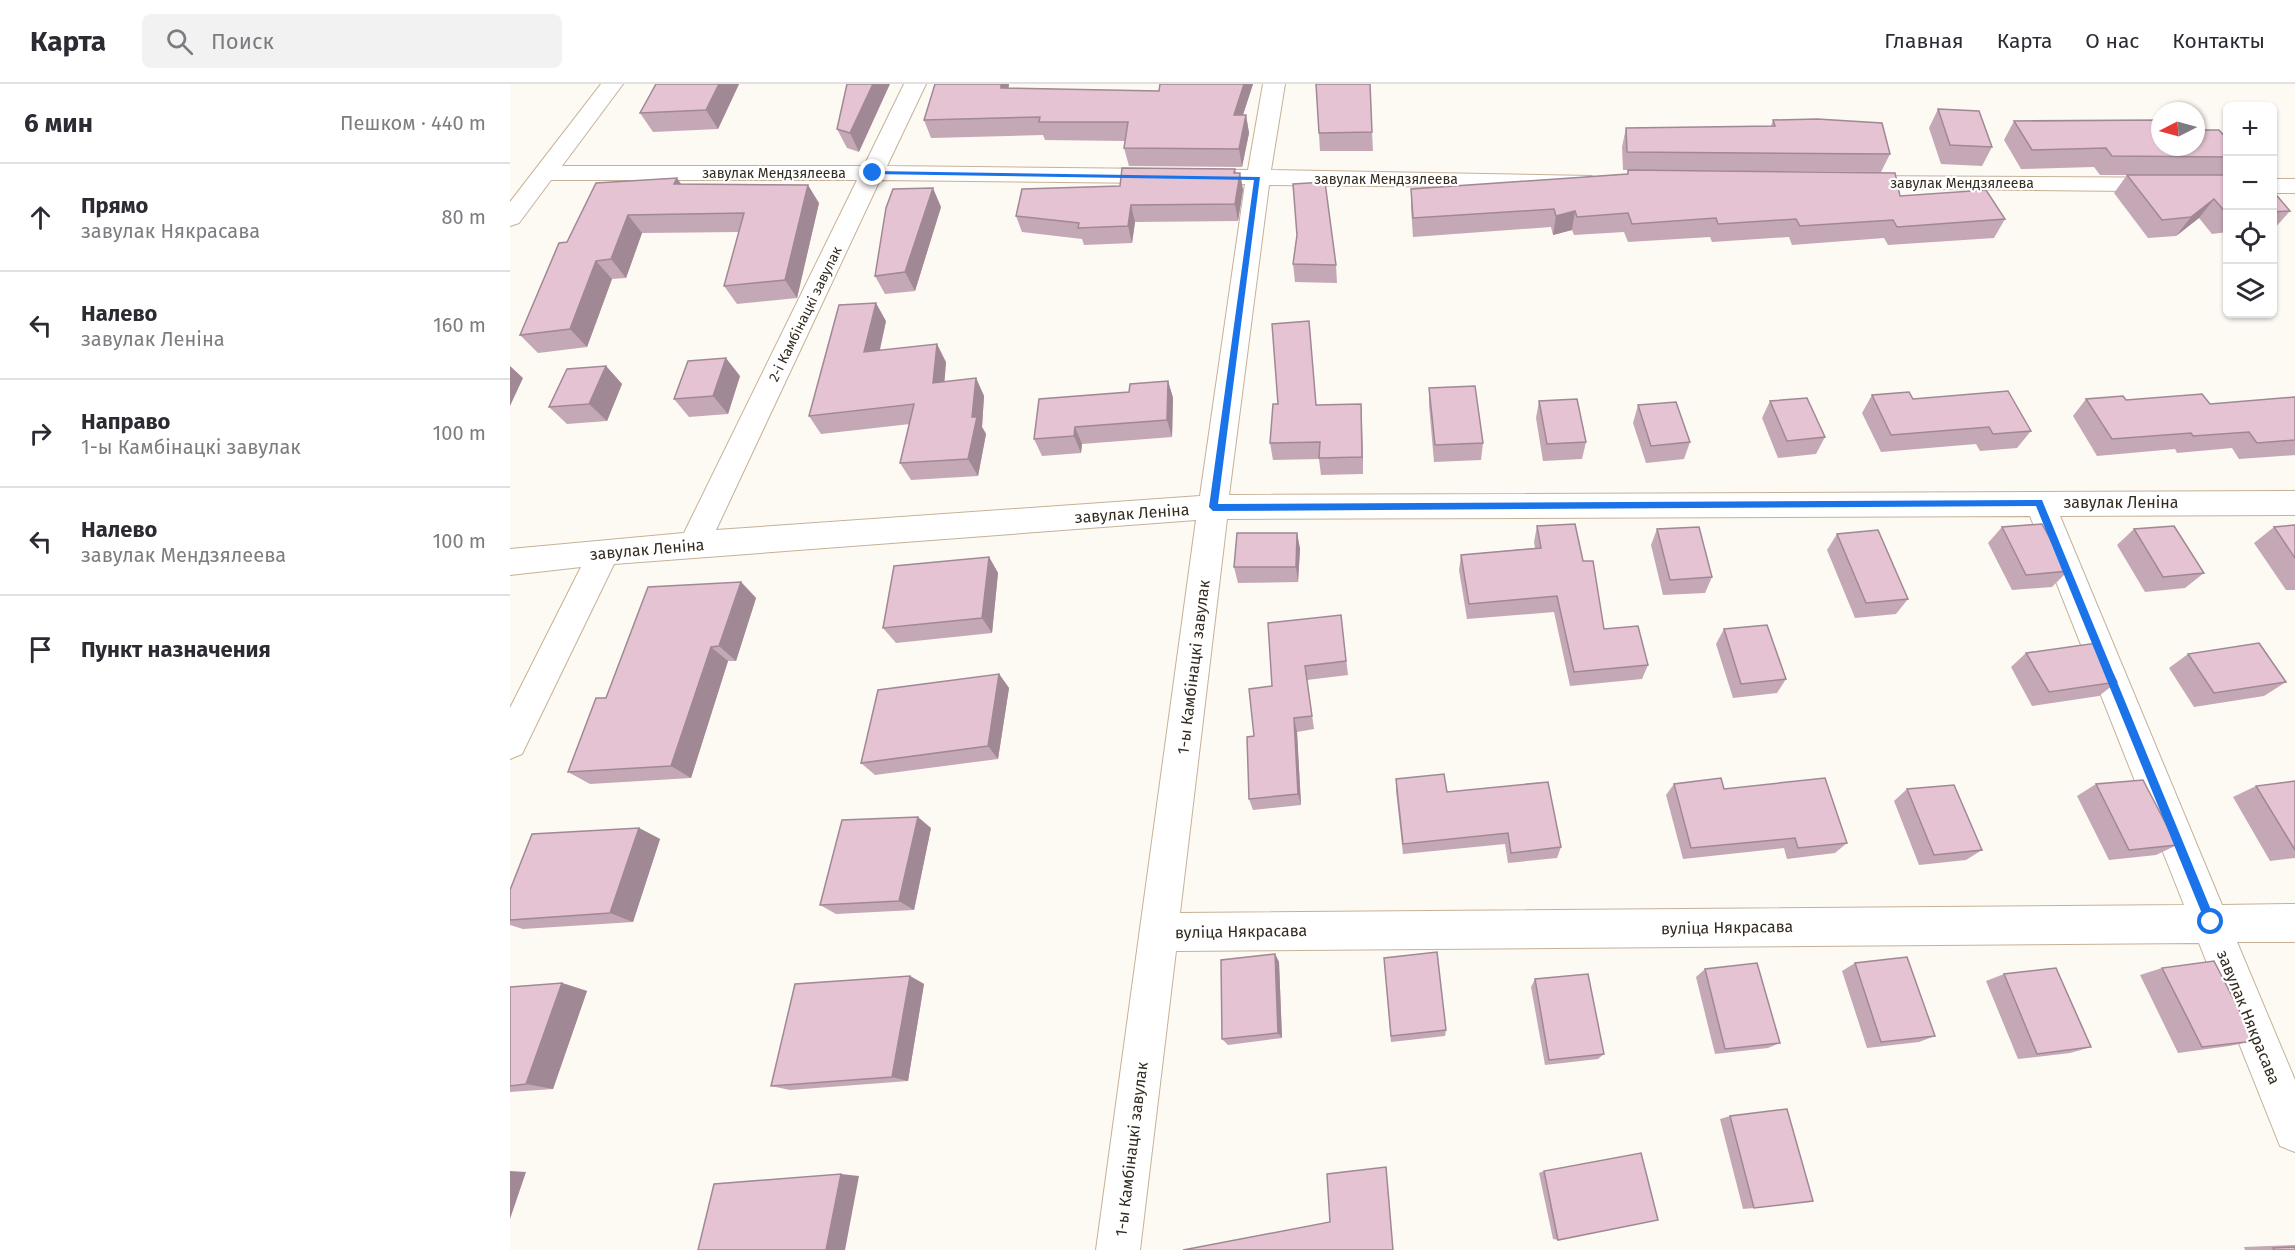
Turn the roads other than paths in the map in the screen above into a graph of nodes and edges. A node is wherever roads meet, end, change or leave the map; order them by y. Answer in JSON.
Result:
{"nodes":[{"id":1,"x":612,"y":84,"type":"edge"},
{"id":2,"x":915,"y":84,"type":"edge"},
{"id":3,"x":1274,"y":84,"type":"edge"},
{"id":4,"x":544,"y":173,"type":"junction"},
{"id":5,"x":873,"y":173,"type":"junction"},
{"id":6,"x":1258,"y":178,"type":"junction"},
{"id":7,"x":1605,"y":181,"type":"edge"},
{"id":8,"x":1832,"y":182,"type":"edge"},
{"id":9,"x":2223,"y":185,"type":"edge"},
{"id":10,"x":2277,"y":186,"type":"edge"},
{"id":11,"x":2295,"y":186,"type":"edge"},
{"id":12,"x":510,"y":218,"type":"edge"},
{"id":13,"x":2039,"y":502,"type":"junction"},
{"id":14,"x":2295,"y":503,"type":"edge"},
{"id":15,"x":1213,"y":507,"type":"junction"},
{"id":16,"x":694,"y":544,"type":"junction"},
{"id":17,"x":604,"y":554,"type":"junction"},
{"id":18,"x":510,"y":562,"type":"edge"},
{"id":19,"x":510,"y":743,"type":"edge"},
{"id":20,"x":2211,"y":922,"type":"junction"},
{"id":21,"x":2295,"y":923,"type":"edge"},
{"id":22,"x":1160,"y":932,"type":"junction"},
{"id":23,"x":2295,"y":1131,"type":"edge"},
{"id":24,"x":1118,"y":1250,"type":"edge"}],
"edges":[{"from":1,"to":4,"type":"street"},
{"from":2,"to":5,"type":"street","name":"2-і Камбінацкі завулак"},
{"from":3,"to":6,"type":"street","name":"1-ы Камбінацкі завулак"},
{"from":4,"to":5,"type":"street","name":"завулак Мендзялеева"},
{"from":4,"to":12,"type":"street"},
{"from":5,"to":6,"type":"street","name":"завулак Мендзялеева"},
{"from":5,"to":16,"type":"street","name":"2-і Камбінацкі завулак"},
{"from":6,"to":7,"type":"street","name":"завулак Мендзялеева"},
{"from":6,"to":15,"type":"street","name":"1-ы Камбінацкі завулак"},
{"from":8,"to":9,"type":"street","name":"завулак Мендзялеева"},
{"from":10,"to":11,"type":"street"},
{"from":13,"to":14,"type":"street","name":"завулак Леніна"},
{"from":13,"to":15,"type":"street","name":"завулак Леніна"},
{"from":13,"to":20,"type":"street","name":"завулак Някрасава"},
{"from":15,"to":16,"type":"street","name":"завулак Леніна"},
{"from":15,"to":22,"type":"street","name":"1-ы Камбінацкі завулак"},
{"from":16,"to":17,"type":"street","name":"завулак Леніна"},
{"from":17,"to":18,"type":"street","name":"завулак Леніна"},
{"from":17,"to":19,"type":"street"},
{"from":20,"to":21,"type":"street","name":"вуліца Някрасава"},
{"from":20,"to":22,"type":"street","name":"вуліца Някрасава"},
{"from":20,"to":23,"type":"street","name":"завулак Някрасава"},
{"from":22,"to":24,"type":"street","name":"1-ы Камбінацкі завулак"}]}
